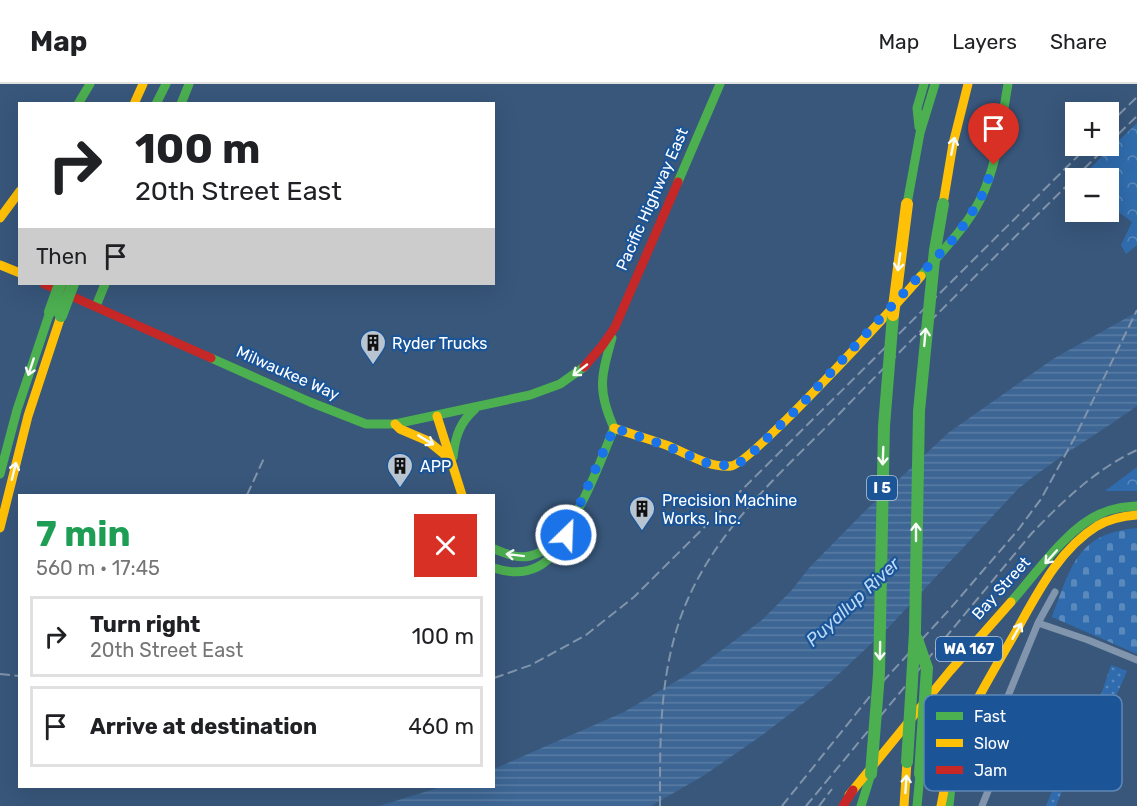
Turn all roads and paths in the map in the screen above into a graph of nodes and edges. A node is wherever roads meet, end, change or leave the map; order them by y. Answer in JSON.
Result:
{"nodes":[{"id":1,"x":90,"y":84,"type":"edge"},
{"id":2,"x":143,"y":84,"type":"edge"},
{"id":3,"x":159,"y":84,"type":"edge"},
{"id":4,"x":166,"y":84,"type":"edge"},
{"id":5,"x":189,"y":84,"type":"edge"},
{"id":6,"x":720,"y":84,"type":"edge"},
{"id":7,"x":924,"y":84,"type":"edge"},
{"id":8,"x":934,"y":84,"type":"edge"},
{"id":9,"x":968,"y":84,"type":"edge"},
{"id":10,"x":1008,"y":84,"type":"edge"},
{"id":11,"x":79,"y":102,"type":"edge"},
{"id":12,"x":135,"y":102,"type":"edge"},
{"id":13,"x":151,"y":102,"type":"edge"},
{"id":14,"x":157,"y":102,"type":"edge"},
{"id":15,"x":182,"y":102,"type":"edge"},
{"id":16,"x":920,"y":133,"type":"junction"},
{"id":17,"x":18,"y":194,"type":"edge"},
{"id":18,"x":0,"y":218,"type":"edge"},
{"id":19,"x":0,"y":265,"type":"edge"},
{"id":20,"x":18,"y":272,"type":"edge"},
{"id":21,"x":46,"y":285,"type":"edge"},
{"id":22,"x":60,"y":285,"type":"edge"},
{"id":23,"x":72,"y":285,"type":"edge"},
{"id":24,"x":105,"y":285,"type":"edge"},
{"id":25,"x":96,"y":306,"type":"junction"},
{"id":26,"x":55,"y":314,"type":"junction"},
{"id":27,"x":615,"y":327,"type":"junction"},
{"id":28,"x":478,"y":407,"type":"junction"},
{"id":29,"x":437,"y":416,"type":"junction"},
{"id":30,"x":395,"y":424,"type":"junction"},
{"id":31,"x":614,"y":428,"type":"junction"},
{"id":32,"x":453,"y":462,"type":"junction"},
{"id":33,"x":0,"y":474,"type":"edge"},
{"id":34,"x":461,"y":493,"type":"edge"},
{"id":35,"x":1137,"y":506,"type":"edge"},
{"id":36,"x":1137,"y":515,"type":"edge"},
{"id":37,"x":568,"y":527,"type":"junction"},
{"id":38,"x":0,"y":528,"type":"edge"},
{"id":39,"x":495,"y":549,"type":"edge"},
{"id":40,"x":495,"y":568,"type":"edge"},
{"id":41,"x":1055,"y":592,"type":"dead end"},
{"id":42,"x":1038,"y":623,"type":"junction"},
{"id":43,"x":915,"y":632,"type":"junction"},
{"id":44,"x":1137,"y":660,"type":"edge"},
{"id":45,"x":925,"y":695,"type":"edge"},
{"id":46,"x":930,"y":695,"type":"edge"},
{"id":47,"x":980,"y":695,"type":"edge"},
{"id":48,"x":1008,"y":695,"type":"edge"},
{"id":49,"x":924,"y":703,"type":"edge"},
{"id":50,"x":924,"y":713,"type":"edge"},
{"id":51,"x":871,"y":774,"type":"junction"},
{"id":52,"x":943,"y":791,"type":"edge"},
{"id":53,"x":950,"y":791,"type":"edge"},
{"id":54,"x":987,"y":791,"type":"edge"},
{"id":55,"x":841,"y":806,"type":"edge"},
{"id":56,"x":861,"y":806,"type":"edge"},
{"id":57,"x":867,"y":806,"type":"edge"},
{"id":58,"x":904,"y":806,"type":"edge"},
{"id":59,"x":917,"y":806,"type":"edge"},
{"id":60,"x":941,"y":806,"type":"edge"},
{"id":61,"x":949,"y":806,"type":"edge"},
{"id":62,"x":982,"y":806,"type":"edge"}],
"edges":[{"from":1,"to":11,"type":"main road"},
{"from":2,"to":12,"type":"main road"},
{"from":3,"to":13,"type":"main road"},
{"from":4,"to":14,"type":"main road"},
{"from":5,"to":15,"type":"main road"},
{"from":6,"to":27,"type":"main road","name":"Pacific Highway East"},
{"from":7,"to":16,"type":"main road"},
{"from":8,"to":16,"type":"main road","number":"I 5"},
{"from":43,"to":9,"type":"main road","number":"I 5","one_way":true,"bridge":true},
{"from":10,"to":31,"type":"main road"},
{"from":16,"to":51,"type":"main road","number":"I 5","one_way":true,"bridge":true},
{"from":17,"to":18,"type":"main road"},
{"from":19,"to":20,"type":"main road"},
{"from":21,"to":25,"type":"main road","name":"Milwaukee Way"},
{"from":22,"to":26,"type":"main road","bridge":true},
{"from":23,"to":26,"type":"main road","bridge":true},
{"from":24,"to":25,"type":"main road"},
{"from":25,"to":30,"type":"main road","name":"Milwaukee Way"},
{"from":26,"to":33,"type":"main road","one_way":true},
{"from":38,"to":26,"type":"main road","one_way":true},
{"from":27,"to":28,"type":"main road","name":"Milwaukee Way","one_way":true},
{"from":27,"to":31,"type":"main road"},
{"from":28,"to":29,"type":"main road","name":"Milwaukee Way"},
{"from":28,"to":32,"type":"main road"},
{"from":29,"to":30,"type":"main road","name":"Milwaukee Way"},
{"from":29,"to":32,"type":"main road"},
{"from":30,"to":32,"type":"main road","one_way":true},
{"from":31,"to":37,"type":"main road"},
{"from":32,"to":34,"type":"main road"},
{"from":35,"to":46,"type":"main road","name":"Bay Street","number":"WA 167","one_way":true},
{"from":47,"to":36,"type":"main road","name":"Bay Street","number":"WA 167","one_way":true},
{"from":37,"to":39,"type":"main road","one_way":true},
{"from":37,"to":40,"type":"main road"},
{"from":41,"to":42,"type":"street"},
{"from":42,"to":44,"type":"street"},
{"from":42,"to":48,"type":"street"},
{"from":43,"to":45,"type":"main road","bridge":true},
{"from":58,"to":43,"type":"main road","number":"I 5","one_way":true,"bridge":true},
{"from":49,"to":55,"type":"main road","name":"Bay Street","number":"WA 167","one_way":true},
{"from":50,"to":59,"type":"main road","bridge":true},
{"from":51,"to":56,"type":"main road"},
{"from":51,"to":57,"type":"main road","number":"I 5"},
{"from":52,"to":60,"type":"main road","name":"Bay Street","number":"WA 167"},
{"from":53,"to":61,"type":"main road"},
{"from":54,"to":62,"type":"street"}]}
